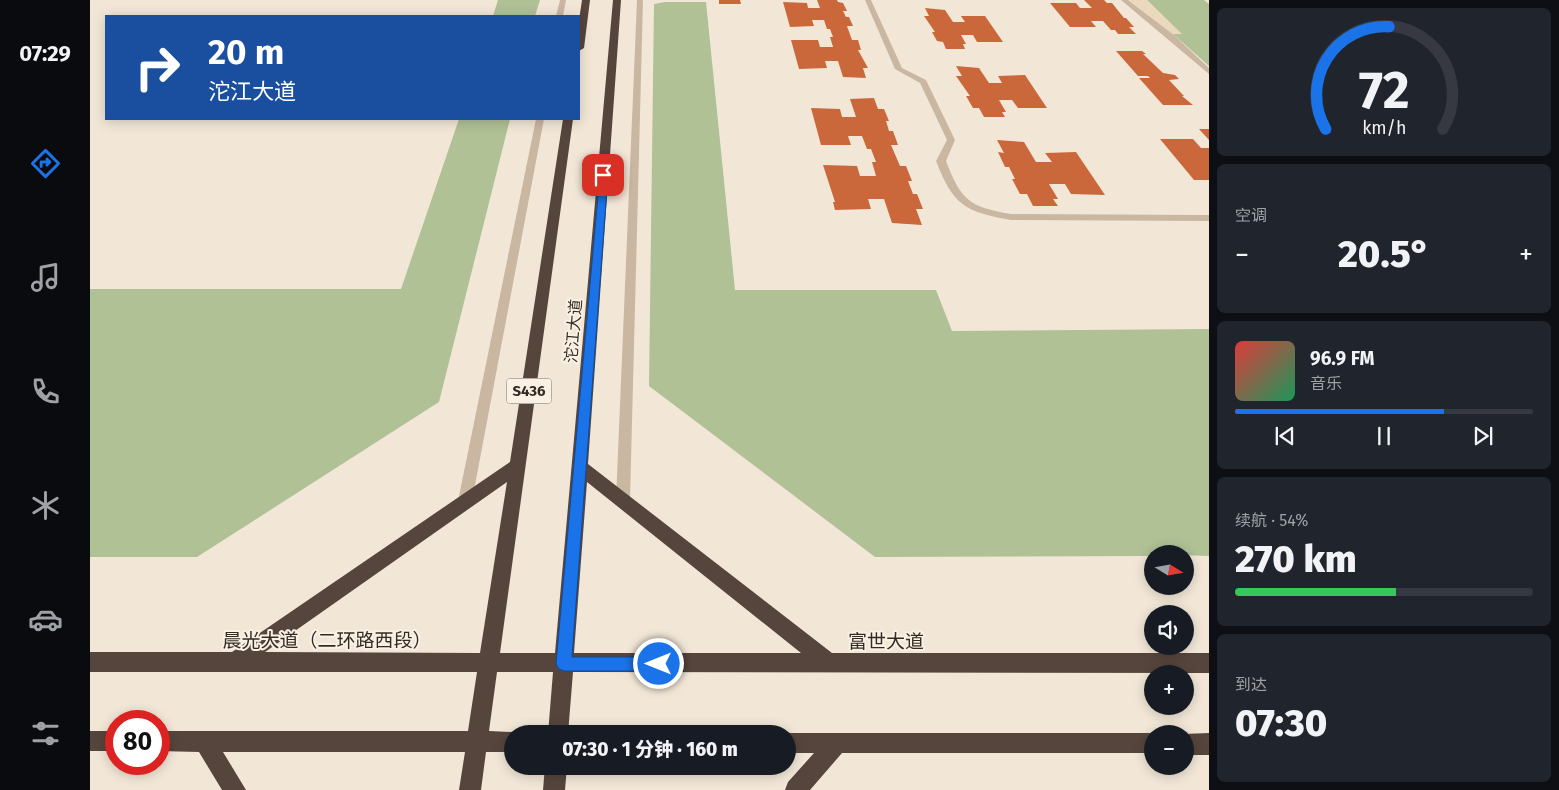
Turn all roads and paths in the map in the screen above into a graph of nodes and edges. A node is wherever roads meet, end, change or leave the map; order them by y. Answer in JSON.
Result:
{"nodes":[{"id":1,"x":563,"y":0,"type":"edge"},
{"id":2,"x":586,"y":0,"type":"edge"},
{"id":3,"x":618,"y":0,"type":"edge"},
{"id":4,"x":640,"y":0,"type":"edge"},
{"id":5,"x":868,"y":0,"type":"edge"},
{"id":6,"x":1124,"y":0,"type":"edge"},
{"id":7,"x":560,"y":15,"type":"edge"},
{"id":8,"x":580,"y":41,"type":"edge"},
{"id":9,"x":1209,"y":72,"type":"edge"},
{"id":10,"x":540,"y":120,"type":"edge"},
{"id":11,"x":568,"y":120,"type":"edge"},
{"id":12,"x":1209,"y":218,"type":"edge"},
{"id":13,"x":518,"y":465,"type":"junction"},
{"id":14,"x":580,"y":467,"type":"junction"},
{"id":15,"x":623,"y":500,"type":"junction"},
{"id":16,"x":465,"y":501,"type":"junction"},
{"id":17,"x":90,"y":662,"type":"edge"},
{"id":18,"x":234,"y":663,"type":"junction"},
{"id":19,"x":488,"y":663,"type":"junction"},
{"id":20,"x":1209,"y":663,"type":"edge"},
{"id":21,"x":564,"y":664,"type":"junction"},
{"id":22,"x":830,"y":664,"type":"junction"},
{"id":23,"x":559,"y":725,"type":"edge"},
{"id":24,"x":90,"y":741,"type":"edge"},
{"id":25,"x":105,"y":741,"type":"edge"},
{"id":26,"x":170,"y":741,"type":"edge"},
{"id":27,"x":204,"y":741,"type":"junction"},
{"id":28,"x":477,"y":742,"type":"junction"},
{"id":29,"x":504,"y":742,"type":"edge"},
{"id":30,"x":796,"y":743,"type":"edge"},
{"id":31,"x":837,"y":743,"type":"junction"},
{"id":32,"x":1144,"y":744,"type":"edge"},
{"id":33,"x":1194,"y":744,"type":"edge"},
{"id":34,"x":1209,"y":744,"type":"edge"},
{"id":35,"x":555,"y":775,"type":"edge"},
{"id":36,"x":234,"y":790,"type":"edge"},
{"id":37,"x":470,"y":790,"type":"edge"},
{"id":38,"x":554,"y":790,"type":"edge"},
{"id":39,"x":796,"y":790,"type":"edge"}],
"edges":[{"from":1,"to":7,"type":"lane"},
{"from":2,"to":8,"type":"highway"},
{"from":3,"to":14,"type":"highway","name":"沱江大道"},
{"from":4,"to":15,"type":"lane"},
{"from":5,"to":12,"type":"lane"},
{"from":6,"to":9,"type":"lane"},
{"from":10,"to":16,"type":"lane"},
{"from":11,"to":13,"type":"highway","name":"沱江大道","number":"S436"},
{"from":13,"to":16,"type":"highway"},
{"from":13,"to":19,"type":"highway","name":"沱江大道","number":"S436"},
{"from":14,"to":15,"type":"highway"},
{"from":14,"to":21,"type":"highway","name":"沱江大道"},
{"from":15,"to":22,"type":"highway"},
{"from":16,"to":18,"type":"highway"},
{"from":17,"to":18,"type":"highway","name":"晨光大道（二环路西段）"},
{"from":18,"to":19,"type":"highway","name":"晨光大道（二环路西段）"},
{"from":19,"to":21,"type":"highway","name":"晨光大道（二环路西段）"},
{"from":19,"to":28,"type":"highway","number":"S436"},
{"from":20,"to":22,"type":"highway","name":"富世大道"},
{"from":21,"to":22,"type":"highway","name":"富世大道"},
{"from":21,"to":23,"type":"highway","name":"沱江大道"},
{"from":24,"to":25,"type":"highway"},
{"from":26,"to":27,"type":"highway"},
{"from":27,"to":28,"type":"highway"},
{"from":27,"to":36,"type":"highway"},
{"from":28,"to":29,"type":"highway"},
{"from":28,"to":37,"type":"highway","number":"S436"},
{"from":30,"to":31,"type":"highway"},
{"from":31,"to":32,"type":"highway"},
{"from":31,"to":39,"type":"highway"},
{"from":33,"to":34,"type":"highway"},
{"from":35,"to":38,"type":"highway"}]}
